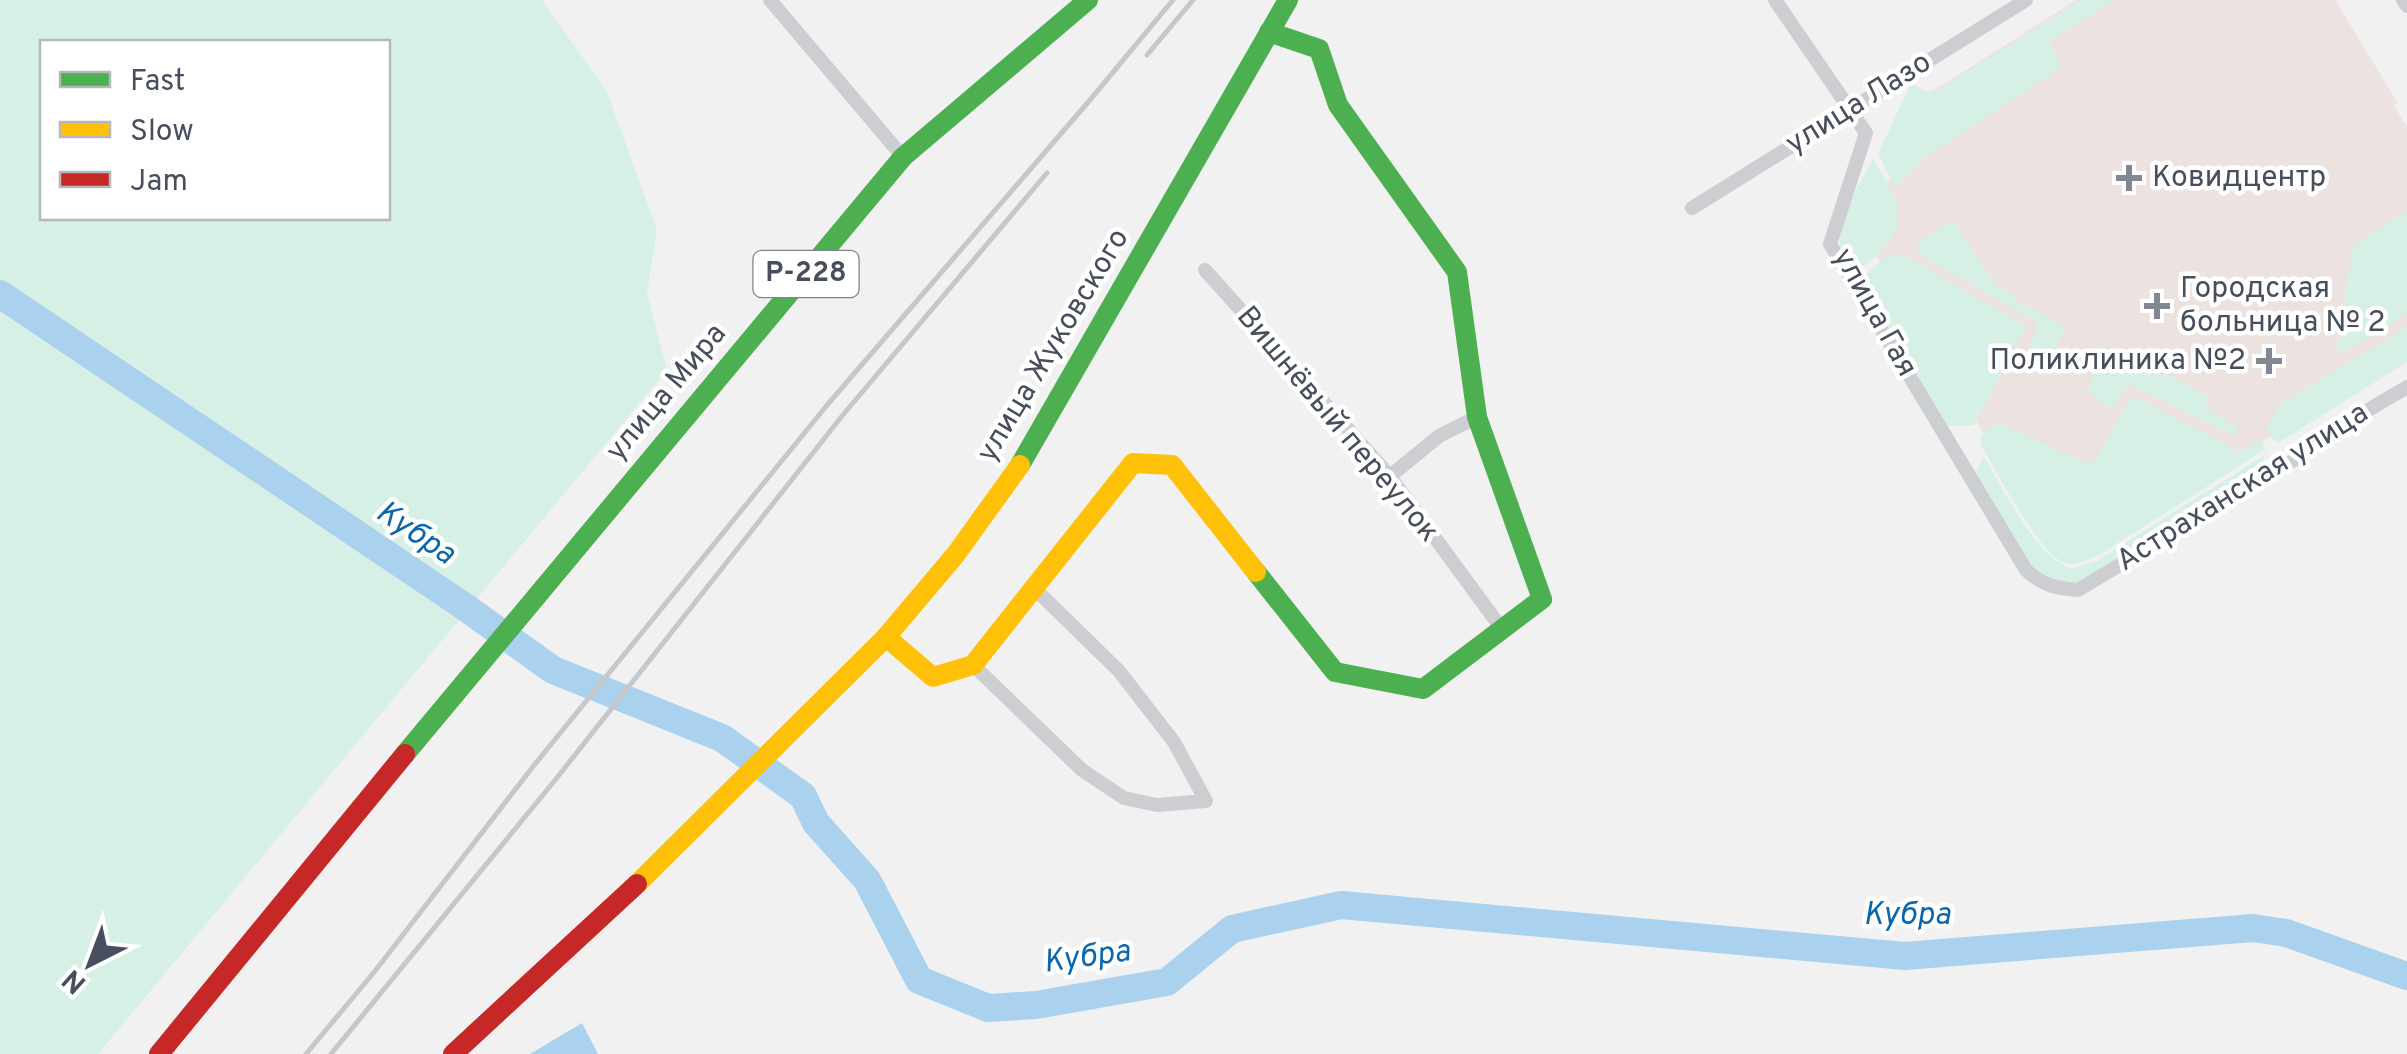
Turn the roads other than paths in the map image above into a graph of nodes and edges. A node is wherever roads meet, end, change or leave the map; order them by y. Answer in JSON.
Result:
{"nodes":[{"id":1,"x":770,"y":0,"type":"edge"},
{"id":2,"x":1088,"y":0,"type":"edge"},
{"id":3,"x":1288,"y":0,"type":"edge"},
{"id":4,"x":1775,"y":0,"type":"edge"},
{"id":5,"x":2026,"y":0,"type":"edge"},
{"id":6,"x":1269,"y":32,"type":"junction"},
{"id":7,"x":1849,"y":111,"type":"junction"},
{"id":8,"x":903,"y":157,"type":"junction"},
{"id":9,"x":1692,"y":208,"type":"dead end"},
{"id":10,"x":1205,"y":270,"type":"dead end"},
{"id":11,"x":2407,"y":388,"type":"edge"},
{"id":12,"x":1477,"y":417,"type":"junction"},
{"id":13,"x":1390,"y":477,"type":"junction"},
{"id":14,"x":1034,"y":588,"type":"junction"},
{"id":15,"x":2078,"y":590,"type":"joint"},
{"id":16,"x":1502,"y":629,"type":"junction"},
{"id":17,"x":886,"y":637,"type":"junction"},
{"id":18,"x":973,"y":664,"type":"junction"},
{"id":19,"x":159,"y":1054,"type":"edge"},
{"id":20,"x":454,"y":1054,"type":"edge"}],
"edges":[{"from":1,"to":8,"type":"street"},
{"from":2,"to":8,"type":"main road","name":"улица Мира","number":"Р-228"},
{"from":3,"to":6,"type":"main road","name":"улица Жуковского"},
{"from":4,"to":7,"type":"street","name":"улица Гая"},
{"from":5,"to":7,"type":"street","name":"улица Лазо"},
{"from":6,"to":12,"type":"main road"},
{"from":6,"to":17,"type":"main road","name":"улица Жуковского"},
{"from":7,"to":9,"type":"street","name":"улица Лазо"},
{"from":7,"to":15,"type":"street","name":"улица Гая"},
{"from":8,"to":19,"type":"main road","name":"улица Мира","number":"Р-228"},
{"from":10,"to":13,"type":"street","name":"Вишнёвый переулок"},
{"from":11,"to":15,"type":"street","name":"Астраханская улица"},
{"from":12,"to":13,"type":"street"},
{"from":12,"to":16,"type":"main road"},
{"from":13,"to":16,"type":"street","name":"Вишнёвый переулок"},
{"from":14,"to":16,"type":"main road"},
{"from":14,"to":18,"type":"main road"},
{"from":14,"to":18,"type":"street"},
{"from":17,"to":18,"type":"main road"},
{"from":17,"to":20,"type":"main road","name":"улица Жуковского"}]}
